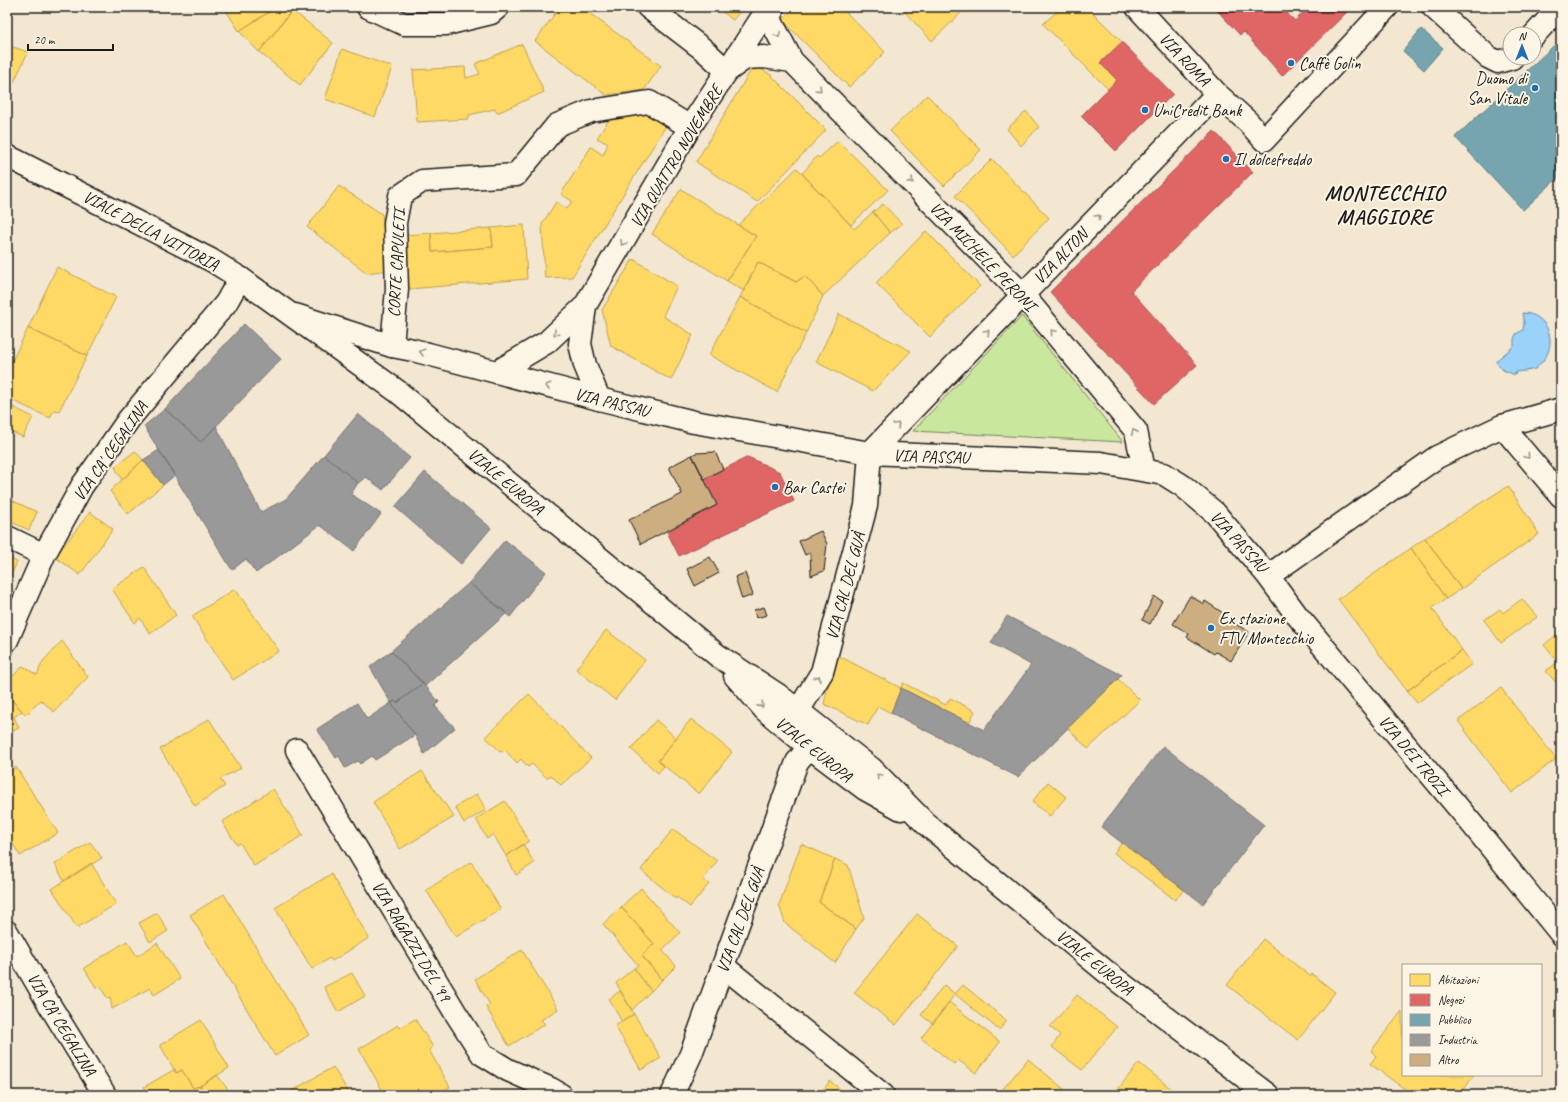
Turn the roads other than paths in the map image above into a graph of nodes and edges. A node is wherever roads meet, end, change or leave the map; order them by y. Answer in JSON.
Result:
{"nodes":[{"id":1,"x":368,"y":7,"type":"edge"},
{"id":2,"x":498,"y":7,"type":"edge"},
{"id":3,"x":648,"y":7,"type":"edge"},
{"id":4,"x":769,"y":7,"type":"edge"},
{"id":5,"x":772,"y":7,"type":"edge"},
{"id":6,"x":1136,"y":7,"type":"edge"},
{"id":7,"x":1387,"y":7,"type":"edge"},
{"id":8,"x":1433,"y":7,"type":"edge"},
{"id":9,"x":1560,"y":7,"type":"edge"},
{"id":10,"x":1542,"y":26,"type":"edge"},
{"id":11,"x":792,"y":61,"type":"junction"},
{"id":12,"x":1502,"y":61,"type":"edge"},
{"id":13,"x":727,"y":71,"type":"junction"},
{"id":14,"x":1217,"y":94,"type":"junction"},
{"id":15,"x":690,"y":128,"type":"junction"},
{"id":16,"x":7,"y":156,"type":"edge"},
{"id":17,"x":240,"y":278,"type":"junction"},
{"id":18,"x":1023,"y":295,"type":"junction"},
{"id":19,"x":585,"y":306,"type":"junction"},
{"id":20,"x":290,"y":314,"type":"junction"},
{"id":21,"x":392,"y":346,"type":"junction"},
{"id":22,"x":497,"y":372,"type":"junction"},
{"id":23,"x":599,"y":399,"type":"junction"},
{"id":24,"x":1561,"y":409,"type":"edge"},
{"id":25,"x":1502,"y":426,"type":"junction"},
{"id":26,"x":870,"y":453,"type":"junction"},
{"id":27,"x":1144,"y":470,"type":"junction"},
{"id":28,"x":1561,"y":496,"type":"edge"},
{"id":29,"x":7,"y":537,"type":"edge"},
{"id":30,"x":44,"y":555,"type":"junction"},
{"id":31,"x":1268,"y":576,"type":"junction"},
{"id":32,"x":7,"y":640,"type":"edge"},
{"id":33,"x":717,"y":655,"type":"junction"},
{"id":34,"x":798,"y":711,"type":"junction"},
{"id":35,"x":809,"y":747,"type":"junction"},
{"id":36,"x":297,"y":750,"type":"dead end"},
{"id":37,"x":926,"y":824,"type":"junction"},
{"id":38,"x":7,"y":932,"type":"edge"},
{"id":39,"x":1561,"y":934,"type":"edge"},
{"id":40,"x":723,"y":966,"type":"junction"},
{"id":41,"x":105,"y":1095,"type":"edge"},
{"id":42,"x":561,"y":1095,"type":"edge"},
{"id":43,"x":672,"y":1095,"type":"edge"},
{"id":44,"x":883,"y":1095,"type":"edge"},
{"id":45,"x":1268,"y":1095,"type":"edge"}],
"edges":[{"from":1,"to":2,"type":"street"},
{"from":3,"to":13,"type":"street"},
{"from":4,"to":13,"type":"street","name":"VIA QUATTRO NOVEMBRE"},
{"from":5,"to":11,"type":"street","name":"VIA MICHELE PERONI","one_way":true},
{"from":6,"to":14,"type":"street","name":"VIA ROMA"},
{"from":7,"to":14,"type":"street","name":"VIA ROMA"},
{"from":8,"to":12,"type":"street"},
{"from":9,"to":10,"type":"street"},
{"from":11,"to":13,"type":"street"},
{"from":11,"to":18,"type":"street","name":"VIA MICHELE PERONI","one_way":true},
{"from":13,"to":15,"type":"street","name":"VIA QUATTRO NOVEMBRE"},
{"from":18,"to":14,"type":"street","name":"VIA ALTON","one_way":true},
{"from":15,"to":19,"type":"street","name":"VIA QUATTRO NOVEMBRE","one_way":true},
{"from":15,"to":21,"type":"street","name":"CORTE CAPULETI"},
{"from":16,"to":17,"type":"street","name":"VIALE DELLA VITTORIA"},
{"from":17,"to":20,"type":"street","name":"VIALE DELLA VITTORIA"},
{"from":17,"to":30,"type":"street","name":"VIA CA' CEGALINA"},
{"from":26,"to":18,"type":"street","name":"VIA ALTON","one_way":true},
{"from":27,"to":18,"type":"street","name":"VIA MICHELE PERONI","one_way":true},
{"from":19,"to":22,"type":"street","name":"VIA QUATTRO NOVEMBRE","one_way":true},
{"from":19,"to":23,"type":"street","name":"VIA QUATTRO NOVEMBRE"},
{"from":20,"to":21,"type":"street","name":"VIA PASSAU"},
{"from":20,"to":33,"type":"street","name":"VIALE EUROPA"},
{"from":22,"to":21,"type":"street","name":"VIA PASSAU","one_way":true},
{"from":23,"to":22,"type":"street","name":"VIA PASSAU","one_way":true},
{"from":23,"to":26,"type":"street","name":"VIA PASSAU"},
{"from":24,"to":25,"type":"street","name":"VIA PASSAU"},
{"from":25,"to":28,"type":"street","one_way":true},
{"from":25,"to":31,"type":"street","name":"VIA PASSAU"},
{"from":26,"to":27,"type":"street","name":"VIA PASSAU"},
{"from":34,"to":26,"type":"street","name":"VIA CAL DEL GUÀ","one_way":true},
{"from":27,"to":31,"type":"street","name":"VIA PASSAU"},
{"from":29,"to":30,"type":"street"},
{"from":30,"to":32,"type":"street","name":"VIA CA' CEGALINA"},
{"from":31,"to":39,"type":"street","name":"VIA DEI TROZI"},
{"from":33,"to":34,"type":"street","name":"VIALE EUROPA"},
{"from":33,"to":35,"type":"street","name":"VIALE EUROPA","one_way":true},
{"from":37,"to":34,"type":"street","name":"VIALE EUROPA","one_way":true},
{"from":35,"to":37,"type":"street","name":"VIALE EUROPA"},
{"from":35,"to":40,"type":"street","name":"VIA CAL DEL GUÀ"},
{"from":36,"to":42,"type":"street","name":"VIA RAGAZZI DEL '99"},
{"from":37,"to":45,"type":"street","name":"VIALE EUROPA"},
{"from":38,"to":41,"type":"street","name":"VIA CA' CEGALINA"},
{"from":40,"to":43,"type":"street","name":"VIA CAL DEL GUÀ"},
{"from":40,"to":44,"type":"street"}]}
